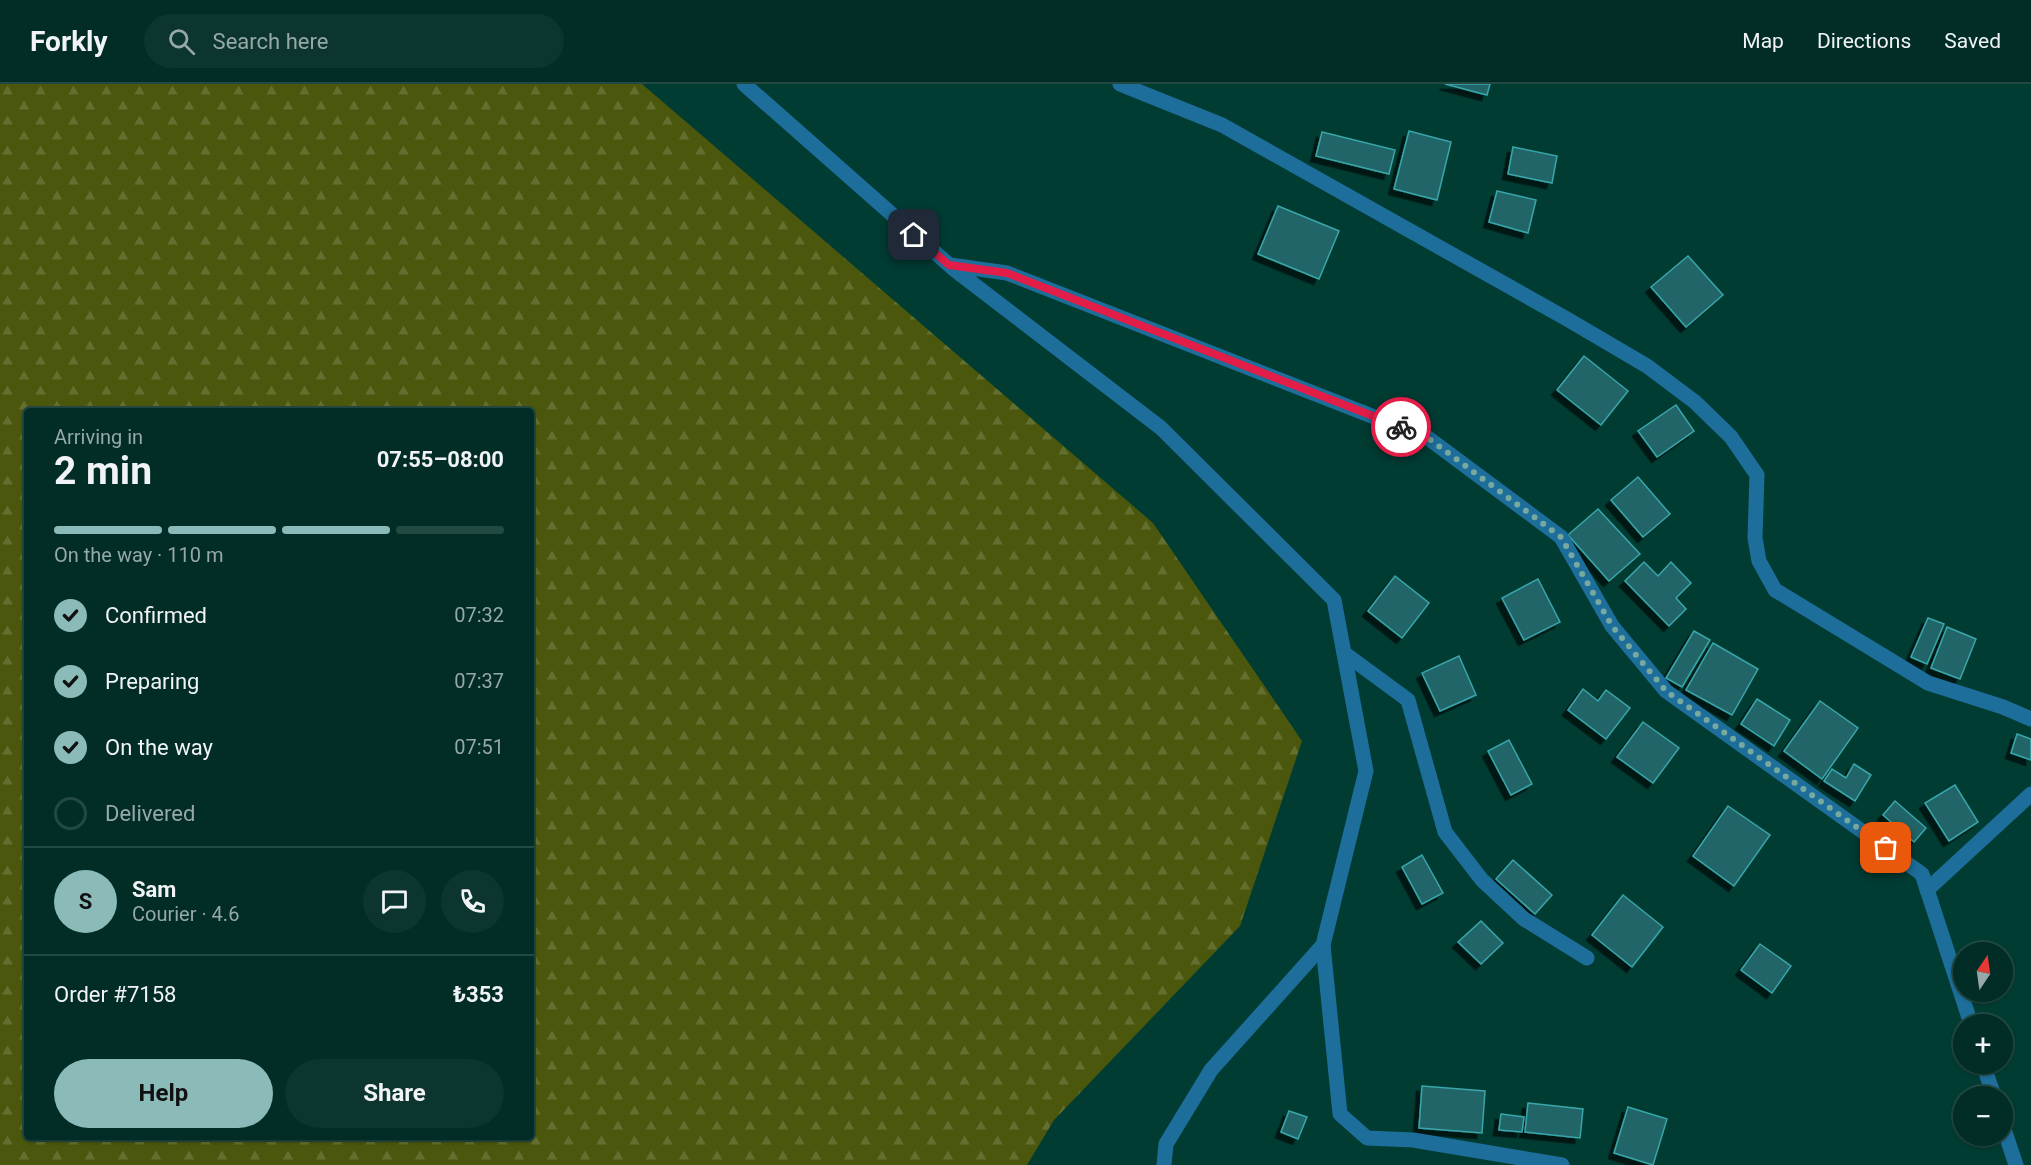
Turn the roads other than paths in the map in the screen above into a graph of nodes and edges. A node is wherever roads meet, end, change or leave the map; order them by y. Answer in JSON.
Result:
{"nodes":[{"id":1,"x":744,"y":84,"type":"edge"},
{"id":2,"x":1120,"y":84,"type":"edge"},
{"id":3,"x":1144,"y":84,"type":"edge"},
{"id":4,"x":1185,"y":110,"type":"junction"},
{"id":5,"x":949,"y":265,"type":"junction"},
{"id":6,"x":1344,"y":653,"type":"junction"},
{"id":7,"x":2031,"y":719,"type":"edge"},
{"id":8,"x":2031,"y":794,"type":"edge"},
{"id":9,"x":1927,"y":890,"type":"junction"},
{"id":10,"x":1323,"y":945,"type":"junction"},
{"id":11,"x":1587,"y":958,"type":"dead end"},
{"id":12,"x":1968,"y":1014,"type":"edge"},
{"id":13,"x":2010,"y":1146,"type":"edge"},
{"id":14,"x":1164,"y":1165,"type":"edge"},
{"id":15,"x":1562,"y":1165,"type":"edge"},
{"id":16,"x":2016,"y":1165,"type":"edge"}],
"edges":[{"from":1,"to":5,"type":"street"},
{"from":2,"to":4,"type":"street"},
{"from":3,"to":4,"type":"street"},
{"from":4,"to":7,"type":"street"},
{"from":5,"to":6,"type":"street"},
{"from":5,"to":9,"type":"street"},
{"from":6,"to":10,"type":"street"},
{"from":6,"to":11,"type":"street"},
{"from":8,"to":9,"type":"street"},
{"from":9,"to":12,"type":"street"},
{"from":10,"to":14,"type":"street"},
{"from":10,"to":15,"type":"street"},
{"from":13,"to":16,"type":"street"}]}
